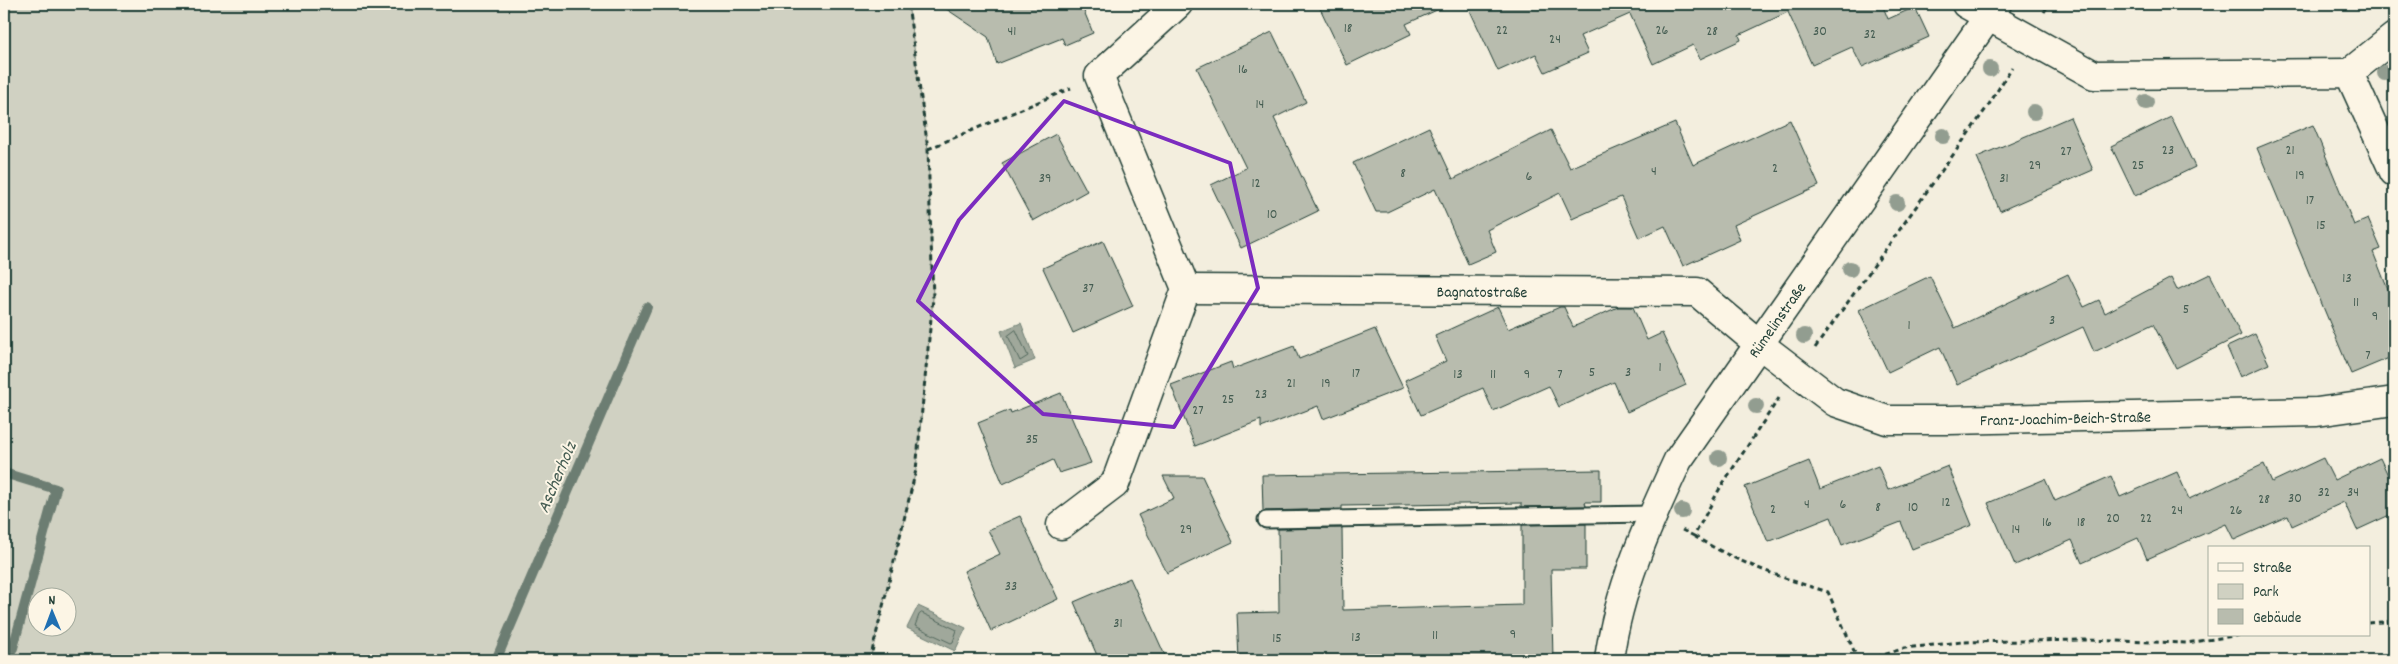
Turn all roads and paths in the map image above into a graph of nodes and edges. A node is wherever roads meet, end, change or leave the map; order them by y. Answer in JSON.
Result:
{"nodes":[{"id":1,"x":908,"y":4,"type":"edge"},
{"id":2,"x":1178,"y":4,"type":"edge"},
{"id":3,"x":2049,"y":4,"type":"edge"},
{"id":4,"x":1984,"y":8,"type":"edge"},
{"id":5,"x":2394,"y":37,"type":"edge"},
{"id":6,"x":2028,"y":40,"type":"junction"},
{"id":7,"x":2349,"y":73,"type":"junction"},
{"id":8,"x":1099,"y":76,"type":"junction"},
{"id":9,"x":928,"y":149,"type":"junction"},
{"id":10,"x":2394,"y":172,"type":"edge"},
{"id":11,"x":1186,"y":289,"type":"junction"},
{"id":12,"x":1759,"y":344,"type":"junction"},
{"id":13,"x":1797,"y":373,"type":"junction"},
{"id":14,"x":2394,"y":401,"type":"edge"},
{"id":15,"x":1652,"y":514,"type":"junction"},
{"id":16,"x":1266,"y":520,"type":"dead end"},
{"id":17,"x":1061,"y":525,"type":"dead end"},
{"id":18,"x":1694,"y":536,"type":"junction"},
{"id":19,"x":2394,"y":621,"type":"edge"},
{"id":20,"x":2370,"y":623,"type":"edge"},
{"id":21,"x":2234,"y":636,"type":"edge"},
{"id":22,"x":870,"y":660,"type":"edge"},
{"id":23,"x":1609,"y":660,"type":"edge"},
{"id":24,"x":1858,"y":660,"type":"edge"},
{"id":25,"x":1868,"y":660,"type":"edge"}],
"edges":[{"from":1,"to":9,"type":"path"},
{"from":2,"to":8,"type":"street"},
{"from":3,"to":6,"type":"path"},
{"from":4,"to":6,"type":"street"},
{"from":4,"to":12,"type":"street","name":"Rümelinstraße"},
{"from":5,"to":7,"type":"street"},
{"from":6,"to":7,"type":"street"},
{"from":6,"to":13,"type":"path"},
{"from":7,"to":10,"type":"street"},
{"from":8,"to":9,"type":"path"},
{"from":8,"to":11,"type":"street"},
{"from":9,"to":22,"type":"path"},
{"from":11,"to":12,"type":"street","name":"Bagnatostraße"},
{"from":11,"to":17,"type":"street"},
{"from":12,"to":13,"type":"street","name":"Franz-Joachim-Beich-Straße"},
{"from":12,"to":15,"type":"street","name":"Rümelinstraße"},
{"from":13,"to":14,"type":"street","name":"Franz-Joachim-Beich-Straße"},
{"from":13,"to":18,"type":"path"},
{"from":15,"to":16,"type":"lane"},
{"from":15,"to":18,"type":"path"},
{"from":15,"to":23,"type":"street","name":"Rümelinstraße"},
{"from":18,"to":24,"type":"path"},
{"from":19,"to":20,"type":"path"},
{"from":21,"to":25,"type":"path"}]}
